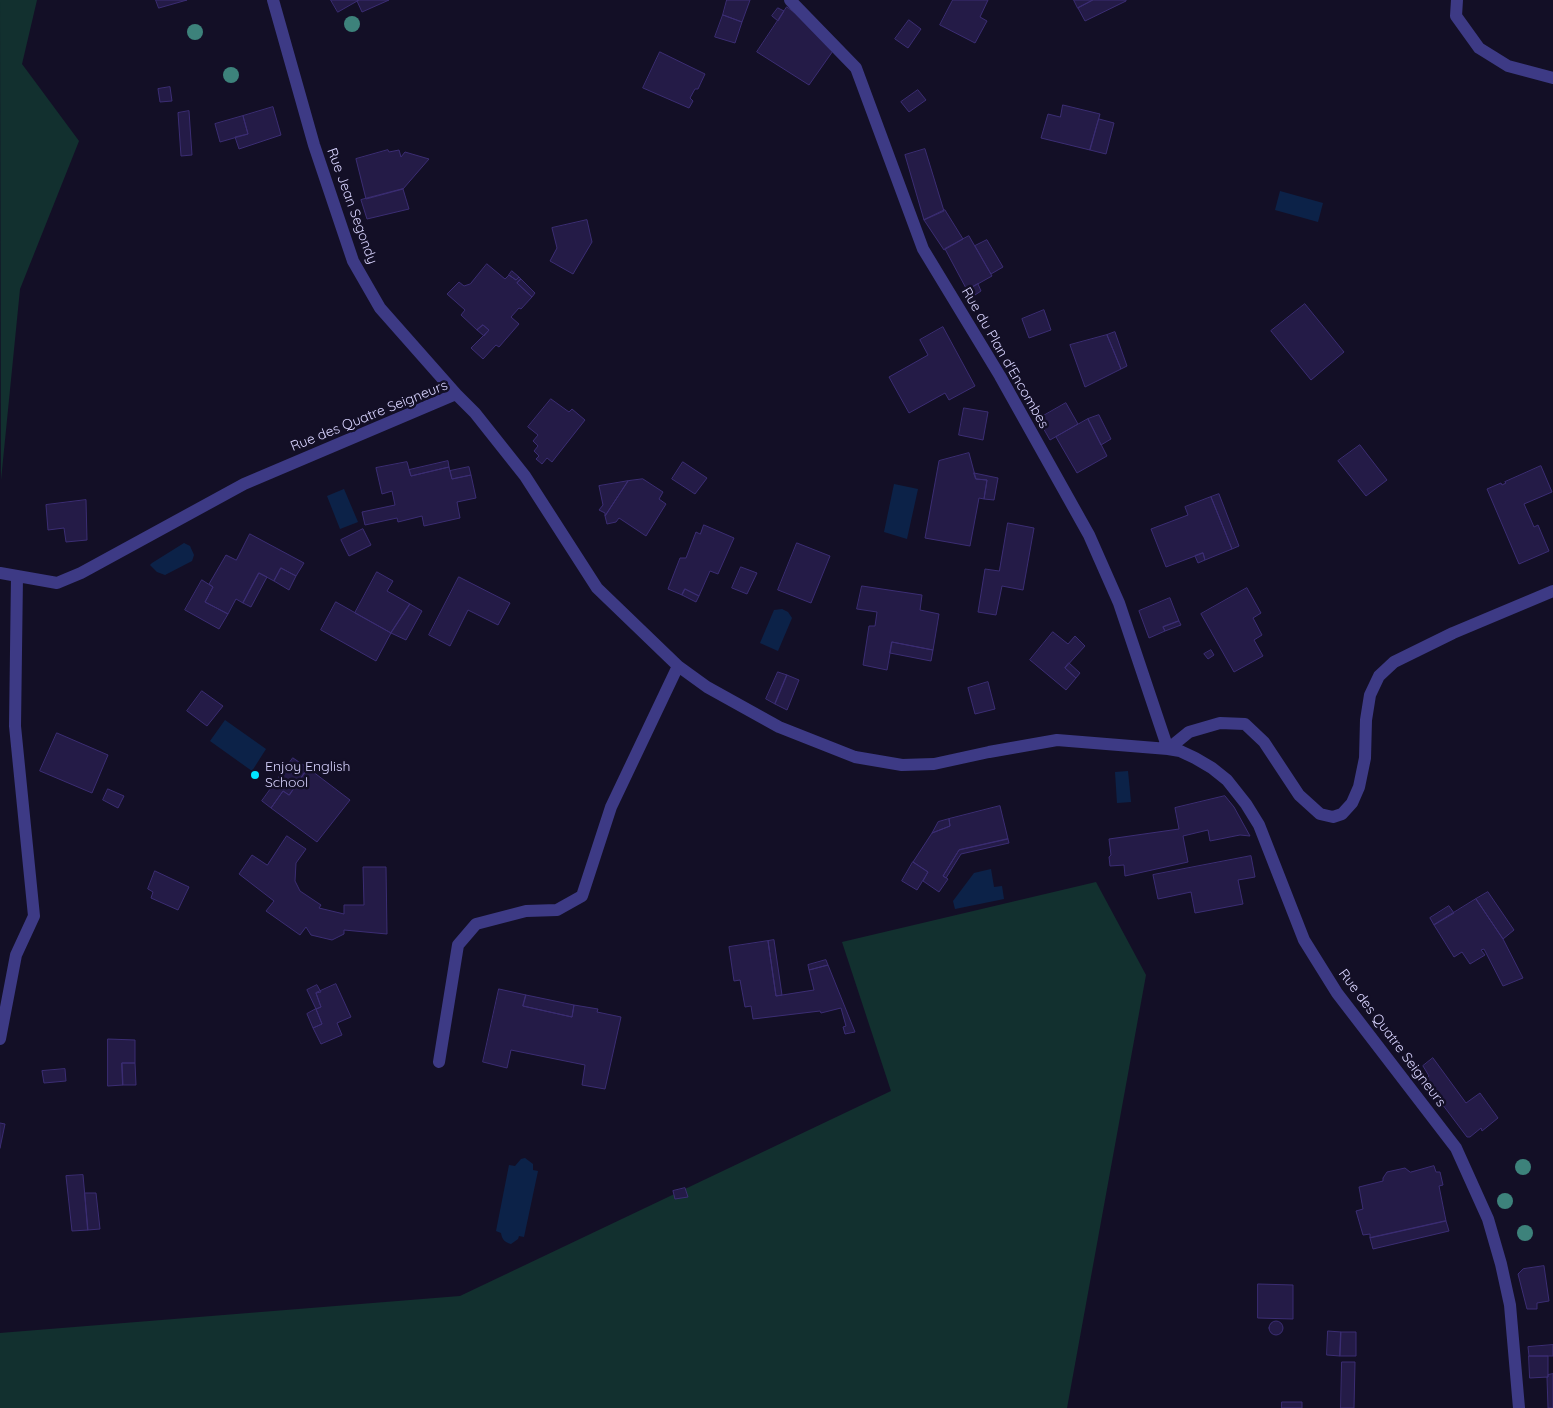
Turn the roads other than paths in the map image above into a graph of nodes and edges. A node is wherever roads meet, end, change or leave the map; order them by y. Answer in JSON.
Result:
{"nodes":[{"id":1,"x":273,"y":0,"type":"edge"},
{"id":2,"x":790,"y":0,"type":"edge"},
{"id":3,"x":1458,"y":0,"type":"edge"},
{"id":4,"x":1553,"y":78,"type":"edge"},
{"id":5,"x":456,"y":394,"type":"junction"},
{"id":6,"x":0,"y":573,"type":"edge"},
{"id":7,"x":18,"y":576,"type":"junction"},
{"id":8,"x":1553,"y":591,"type":"edge"},
{"id":9,"x":678,"y":666,"type":"junction"},
{"id":10,"x":1168,"y":750,"type":"junction"},
{"id":11,"x":0,"y":1039,"type":"edge"},
{"id":12,"x":439,"y":1062,"type":"dead end"},
{"id":13,"x":1519,"y":1408,"type":"edge"}],
"edges":[{"from":1,"to":5,"type":"street","name":"Rue Jean Segondy"},
{"from":2,"to":10,"type":"street","name":"Rue du Plan d'Encombes"},
{"from":3,"to":4,"type":"street"},
{"from":5,"to":7,"type":"street","name":"Rue des Quatre Seigneurs"},
{"from":5,"to":9,"type":"street","name":"Rue des Quatre Seigneurs"},
{"from":6,"to":7,"type":"street","name":"Rue des Quatre Seigneurs"},
{"from":7,"to":11,"type":"street"},
{"from":8,"to":10,"type":"street"},
{"from":9,"to":10,"type":"street","name":"Rue des Quatre Seigneurs"},
{"from":9,"to":12,"type":"street"},
{"from":10,"to":13,"type":"street","name":"Rue des Quatre Seigneurs"}]}
